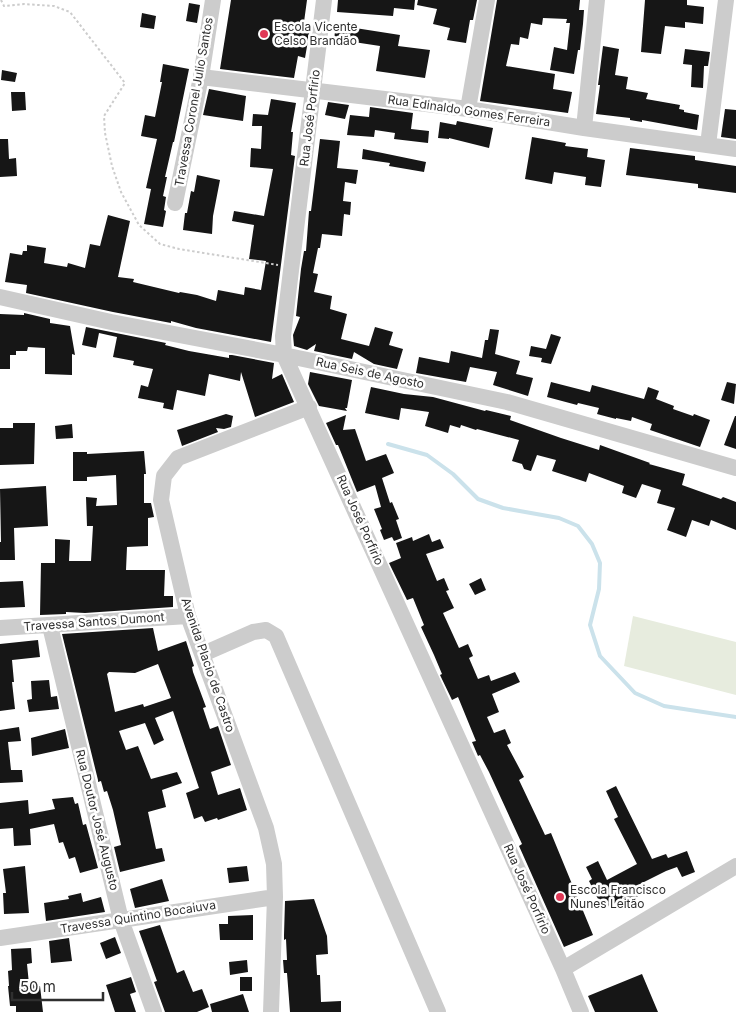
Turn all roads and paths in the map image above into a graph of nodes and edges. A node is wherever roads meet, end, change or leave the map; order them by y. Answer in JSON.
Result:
{"nodes":[{"id":1,"x":1,"y":0,"type":"edge"},
{"id":2,"x":212,"y":0,"type":"edge"},
{"id":3,"x":324,"y":0,"type":"edge"},
{"id":4,"x":486,"y":0,"type":"edge"},
{"id":5,"x":597,"y":0,"type":"edge"},
{"id":6,"x":726,"y":0,"type":"edge"},
{"id":7,"x":200,"y":77,"type":"junction"},
{"id":8,"x":313,"y":91,"type":"junction"},
{"id":9,"x":468,"y":109,"type":"junction"},
{"id":10,"x":584,"y":128,"type":"junction"},
{"id":11,"x":708,"y":145,"type":"junction"},
{"id":12,"x":736,"y":149,"type":"edge"},
{"id":13,"x":175,"y":203,"type":"dead end"},
{"id":14,"x":292,"y":267,"type":"junction"},
{"id":15,"x":0,"y":297,"type":"edge"},
{"id":16,"x":284,"y":354,"type":"junction"},
{"id":17,"x":309,"y":407,"type":"junction"},
{"id":18,"x":736,"y":468,"type":"edge"},
{"id":19,"x":188,"y":616,"type":"junction"},
{"id":20,"x":50,"y":626,"type":"junction"},
{"id":21,"x":0,"y":628,"type":"edge"},
{"id":22,"x":203,"y":654,"type":"junction"},
{"id":23,"x":736,"y":866,"type":"edge"},
{"id":24,"x":275,"y":897,"type":"junction"},
{"id":25,"x":121,"y":920,"type":"junction"},
{"id":26,"x":0,"y":938,"type":"edge"},
{"id":27,"x":563,"y":969,"type":"junction"},
{"id":28,"x":154,"y":1012,"type":"edge"},
{"id":29,"x":271,"y":1012,"type":"edge"},
{"id":30,"x":438,"y":1012,"type":"edge"},
{"id":31,"x":581,"y":1012,"type":"edge"}],
"edges":[{"from":1,"to":14,"type":"path"},
{"from":2,"to":7,"type":"street","name":"Travessa Coronel Julio Santos"},
{"from":3,"to":8,"type":"street","name":"Rua José Porfirio"},
{"from":4,"to":9,"type":"street"},
{"from":5,"to":10,"type":"street"},
{"from":6,"to":11,"type":"street"},
{"from":7,"to":8,"type":"street","name":"Rua Edinaldo Gomes Ferreira"},
{"from":7,"to":13,"type":"street","name":"Travessa Coronel Julio Santos"},
{"from":8,"to":9,"type":"street","name":"Rua Edinaldo Gomes Ferreira"},
{"from":8,"to":14,"type":"street","name":"Rua José Porfirio"},
{"from":9,"to":10,"type":"street","name":"Rua Edinaldo Gomes Ferreira"},
{"from":10,"to":11,"type":"street","name":"Rua Edinaldo Gomes Ferreira"},
{"from":11,"to":12,"type":"street","name":"Rua Edinaldo Gomes Ferreira"},
{"from":14,"to":16,"type":"street","name":"Rua José Porfirio"},
{"from":15,"to":16,"type":"street","name":"Rua Seis de Agosto"},
{"from":16,"to":17,"type":"street","name":"Rua José Porfirio"},
{"from":16,"to":18,"type":"street","name":"Rua Seis de Agosto"},
{"from":17,"to":19,"type":"street","name":"Avenida Placio de Castro"},
{"from":17,"to":27,"type":"street","name":"Rua José Porfirio"},
{"from":19,"to":20,"type":"street","name":"Travessa Santos Dumont"},
{"from":19,"to":22,"type":"street","name":"Avenida Placio de Castro"},
{"from":20,"to":21,"type":"street","name":"Travessa Santos Dumont"},
{"from":20,"to":25,"type":"street","name":"Rua Doutor José Augusto"},
{"from":22,"to":24,"type":"street","name":"Avenida Placio de Castro"},
{"from":22,"to":30,"type":"street"},
{"from":23,"to":27,"type":"street"},
{"from":24,"to":25,"type":"street","name":"Travessa Quintino Bocaiuva"},
{"from":24,"to":29,"type":"street","name":"Avenida Placio de Castro"},
{"from":25,"to":26,"type":"street","name":"Travessa Quintino Bocaiuva"},
{"from":25,"to":28,"type":"street","name":"Rua Doutor José Augusto"},
{"from":27,"to":31,"type":"street","name":"Rua José Porfirio"}]}
